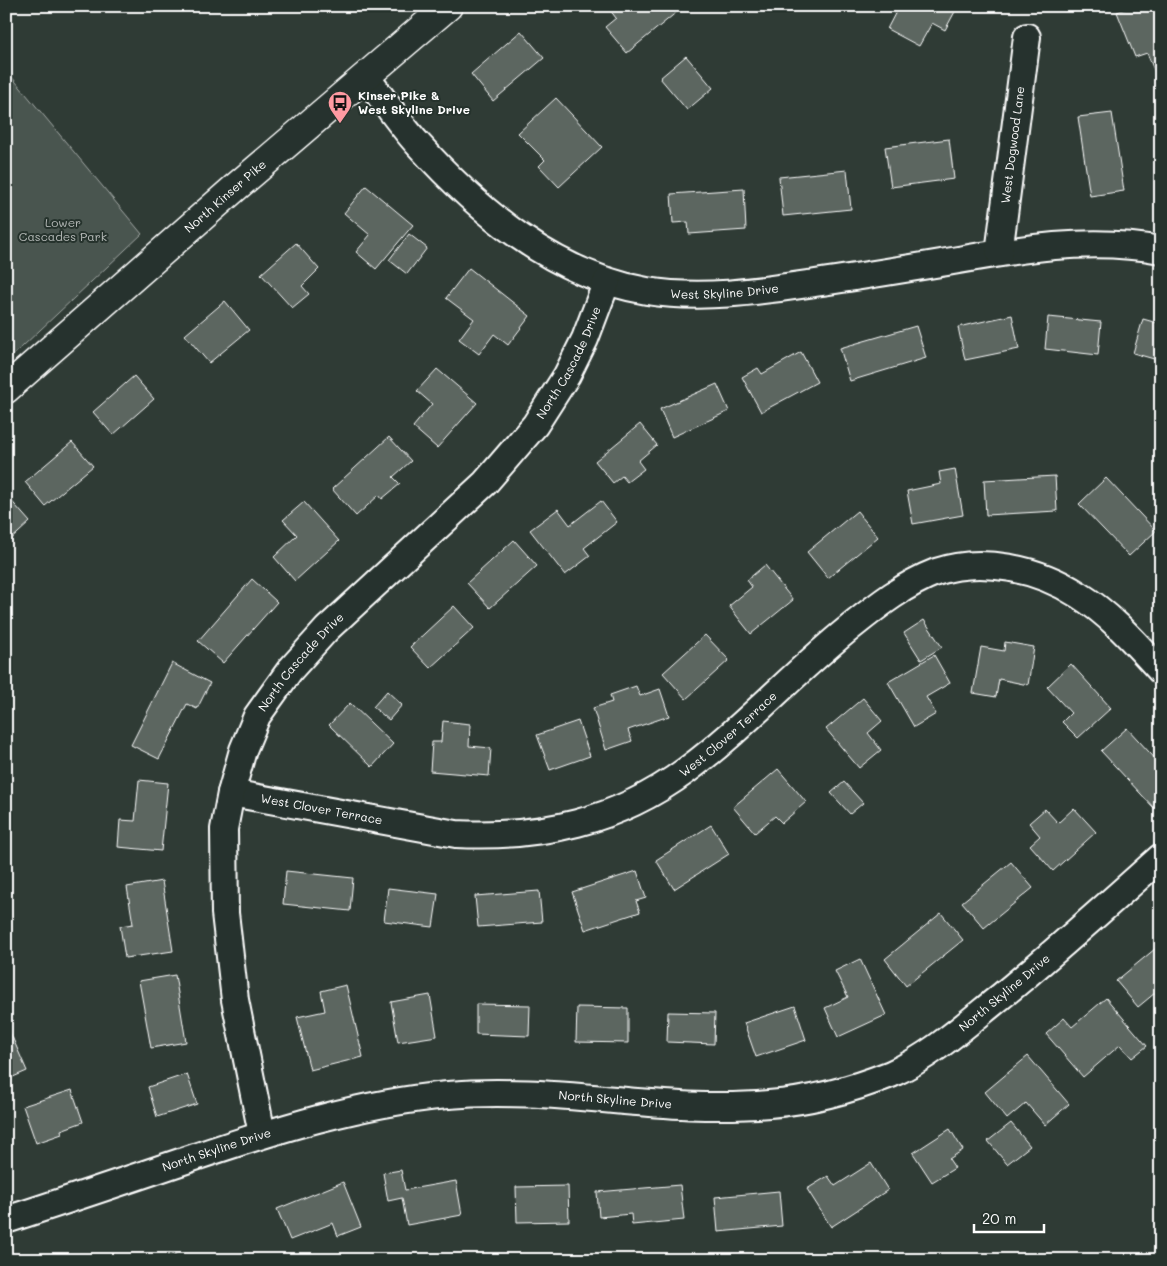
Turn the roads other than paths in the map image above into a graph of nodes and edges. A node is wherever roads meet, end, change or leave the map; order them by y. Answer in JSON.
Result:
{"nodes":[{"id":1,"x":448,"y":6,"type":"edge"},
{"id":2,"x":1027,"y":36,"type":"dead end"},
{"id":3,"x":366,"y":77,"type":"junction"},
{"id":4,"x":1161,"y":250,"type":"edge"},
{"id":5,"x":999,"y":253,"type":"junction"},
{"id":6,"x":607,"y":280,"type":"junction"},
{"id":7,"x":6,"y":390,"type":"edge"},
{"id":8,"x":1161,"y":671,"type":"edge"},
{"id":9,"x":231,"y":793,"type":"junction"},
{"id":10,"x":1161,"y":857,"type":"edge"},
{"id":11,"x":262,"y":1134,"type":"junction"},
{"id":12,"x":6,"y":1220,"type":"edge"}],
"edges":[{"from":1,"to":3,"type":"street","name":"North Kinser Pike"},
{"from":2,"to":5,"type":"street","name":"West Dogwood Lane"},
{"from":3,"to":6,"type":"street","name":"West Skyline Drive"},
{"from":3,"to":7,"type":"street","name":"North Kinser Pike"},
{"from":4,"to":5,"type":"street","name":"West Skyline Drive"},
{"from":5,"to":6,"type":"street","name":"West Skyline Drive"},
{"from":6,"to":9,"type":"street","name":"North Cascade Drive"},
{"from":8,"to":9,"type":"street","name":"West Clover Terrace"},
{"from":9,"to":11,"type":"street","name":"North Cascade Drive"},
{"from":10,"to":11,"type":"street","name":"North Skyline Drive"},
{"from":11,"to":12,"type":"street","name":"North Skyline Drive"}]}
